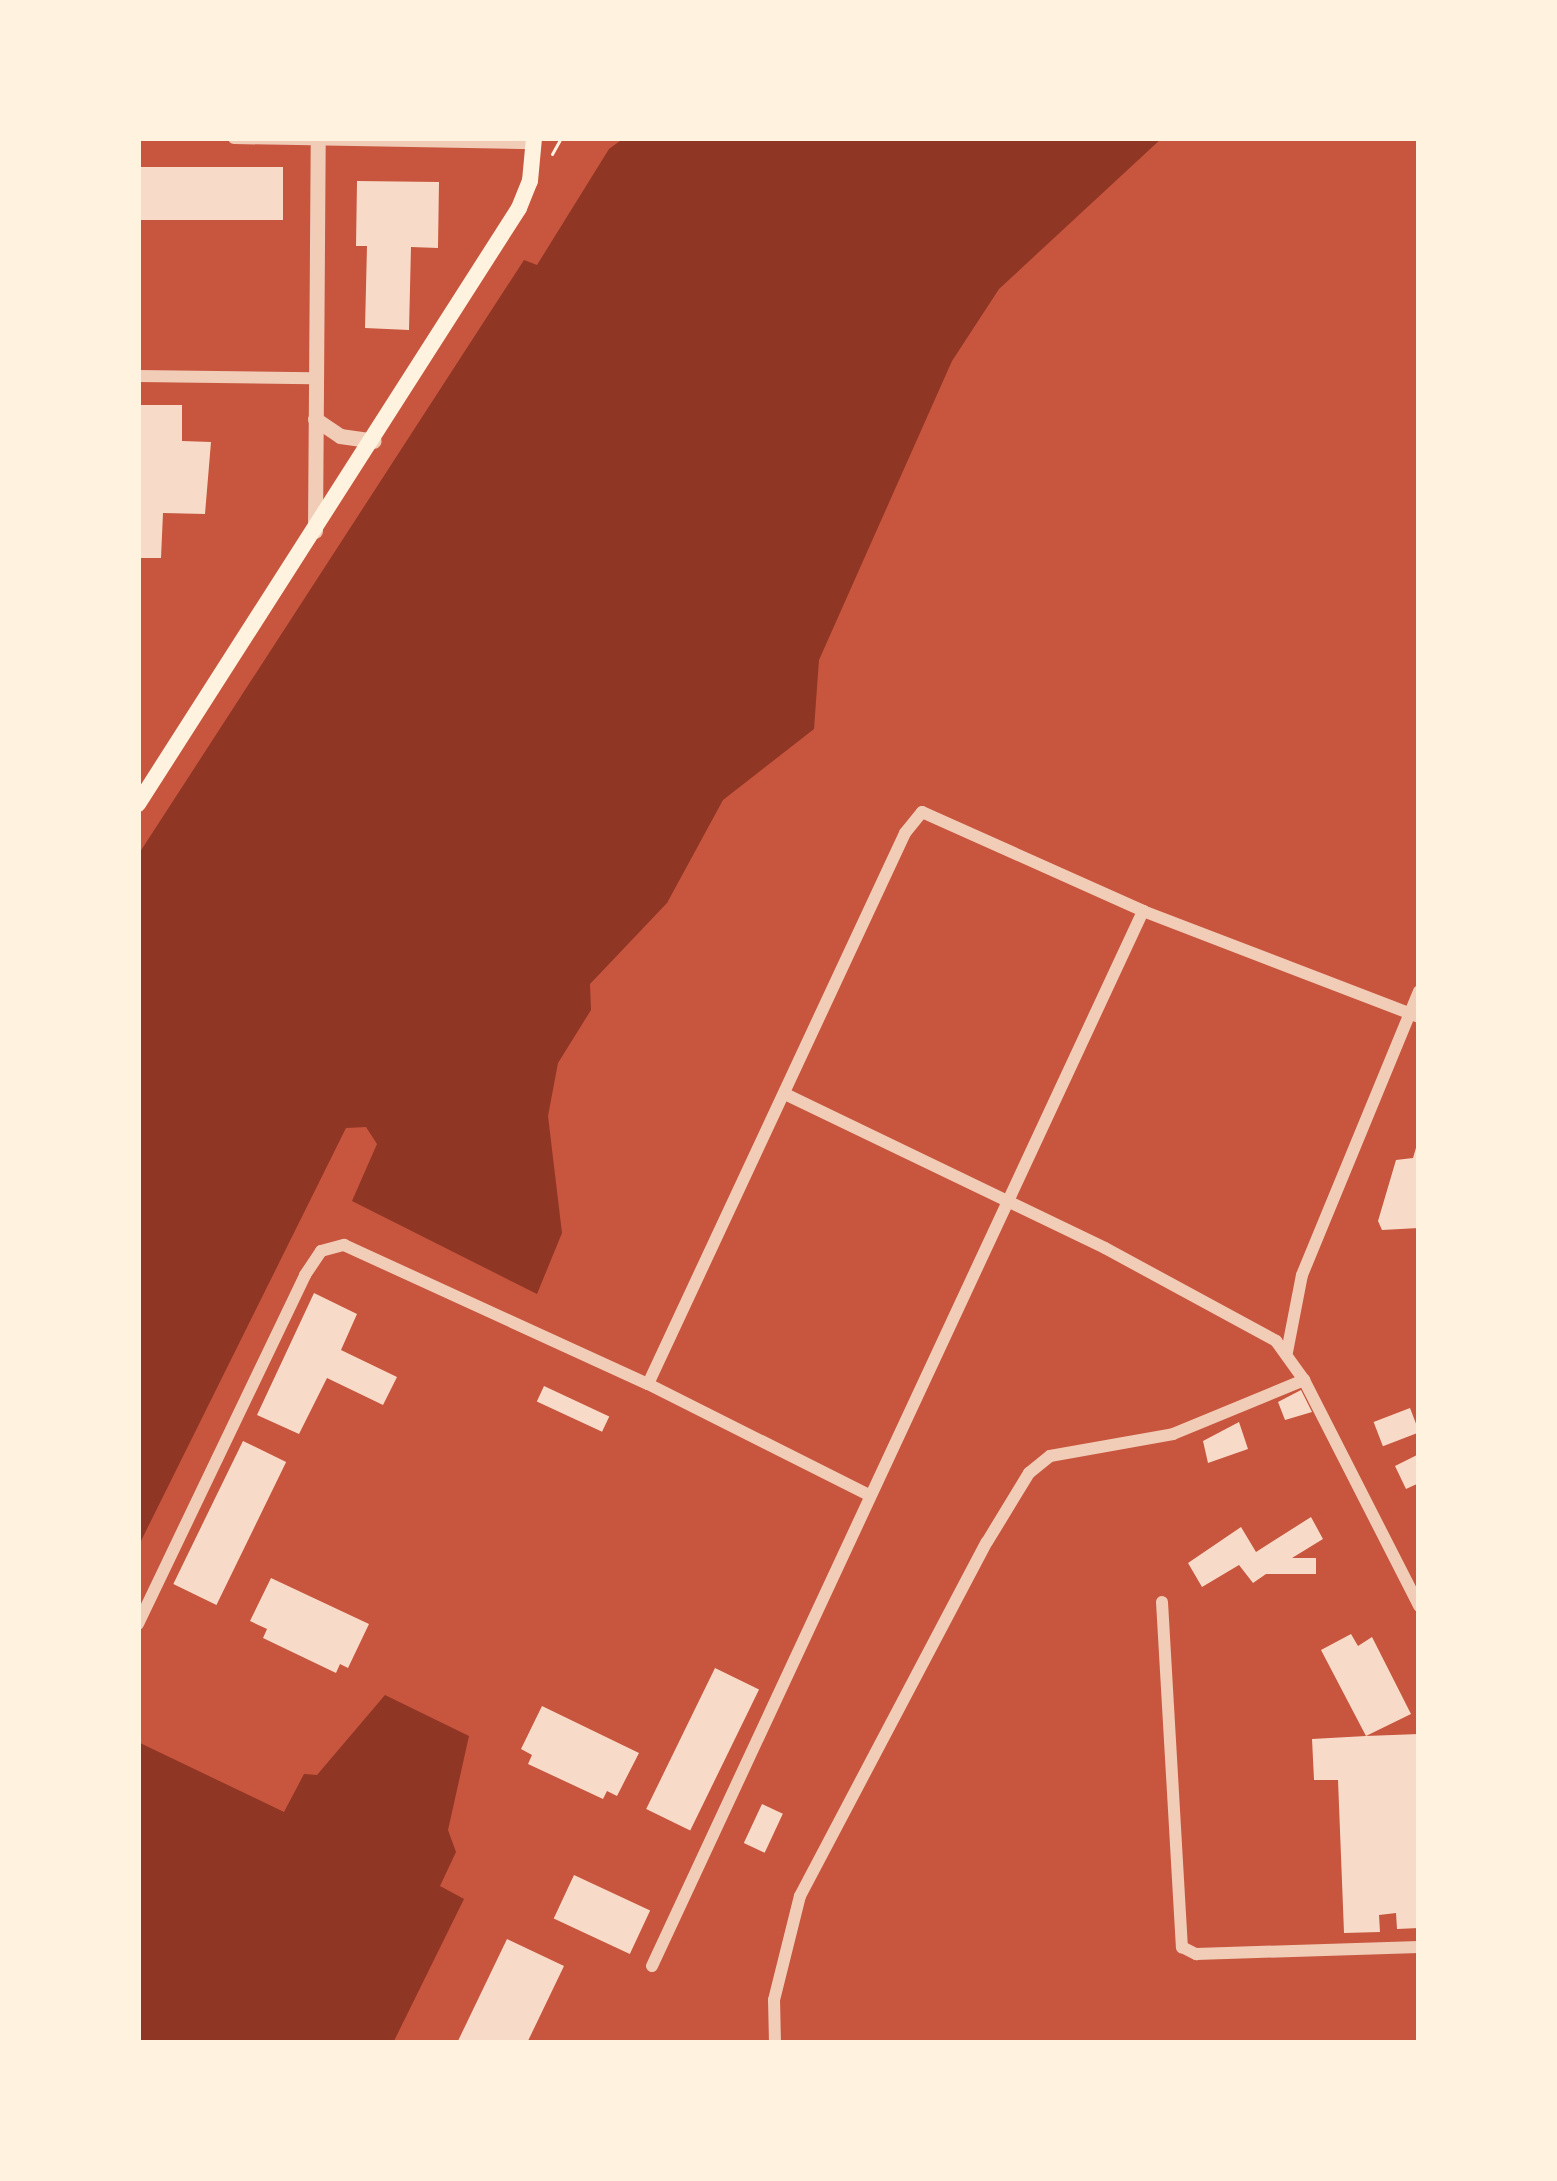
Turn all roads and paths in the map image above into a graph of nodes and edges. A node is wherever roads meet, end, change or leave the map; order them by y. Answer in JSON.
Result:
{"nodes":[{"id":1,"x":233,"y":138,"type":"edge"},
{"id":2,"x":318,"y":139,"type":"edge"},
{"id":3,"x":534,"y":140,"type":"edge"},
{"id":4,"x":138,"y":376,"type":"edge"},
{"id":5,"x":313,"y":378,"type":"junction"},
{"id":6,"x":314,"y":419,"type":"junction"},
{"id":7,"x":374,"y":441,"type":"junction"},
{"id":8,"x":315,"y":532,"type":"junction"},
{"id":9,"x":138,"y":805,"type":"edge"},
{"id":10,"x":1143,"y":911,"type":"junction"},
{"id":11,"x":1419,"y":991,"type":"edge"},
{"id":12,"x":1414,"y":1015,"type":"edge"},
{"id":13,"x":785,"y":1094,"type":"junction"},
{"id":14,"x":1007,"y":1198,"type":"junction"},
{"id":15,"x":1287,"y":1352,"type":"junction"},
{"id":16,"x":1304,"y":1380,"type":"junction"},
{"id":17,"x":648,"y":1384,"type":"junction"},
{"id":18,"x":869,"y":1495,"type":"junction"},
{"id":19,"x":1162,"y":1602,"type":"dead end"},
{"id":20,"x":1419,"y":1606,"type":"edge"},
{"id":21,"x":138,"y":1624,"type":"edge"},
{"id":22,"x":1419,"y":1947,"type":"edge"},
{"id":23,"x":652,"y":1966,"type":"dead end"},
{"id":24,"x":775,"y":2043,"type":"edge"}],
"edges":[{"from":1,"to":2,"type":"street"},
{"from":2,"to":3,"type":"street"},
{"from":2,"to":5,"type":"street"},
{"from":3,"to":7,"type":"main road"},
{"from":4,"to":5,"type":"street"},
{"from":5,"to":6,"type":"street"},
{"from":6,"to":7,"type":"street"},
{"from":6,"to":8,"type":"street"},
{"from":7,"to":8,"type":"main road"},
{"from":8,"to":9,"type":"main road"},
{"from":10,"to":12,"type":"street"},
{"from":10,"to":13,"type":"street"},
{"from":10,"to":14,"type":"street"},
{"from":11,"to":12,"type":"street"},
{"from":12,"to":15,"type":"street"},
{"from":13,"to":14,"type":"street"},
{"from":13,"to":17,"type":"street"},
{"from":14,"to":15,"type":"street"},
{"from":14,"to":18,"type":"street"},
{"from":15,"to":16,"type":"street"},
{"from":16,"to":20,"type":"street"},
{"from":16,"to":24,"type":"street"},
{"from":17,"to":18,"type":"street"},
{"from":17,"to":21,"type":"street"},
{"from":18,"to":23,"type":"street"},
{"from":19,"to":22,"type":"street"}]}
